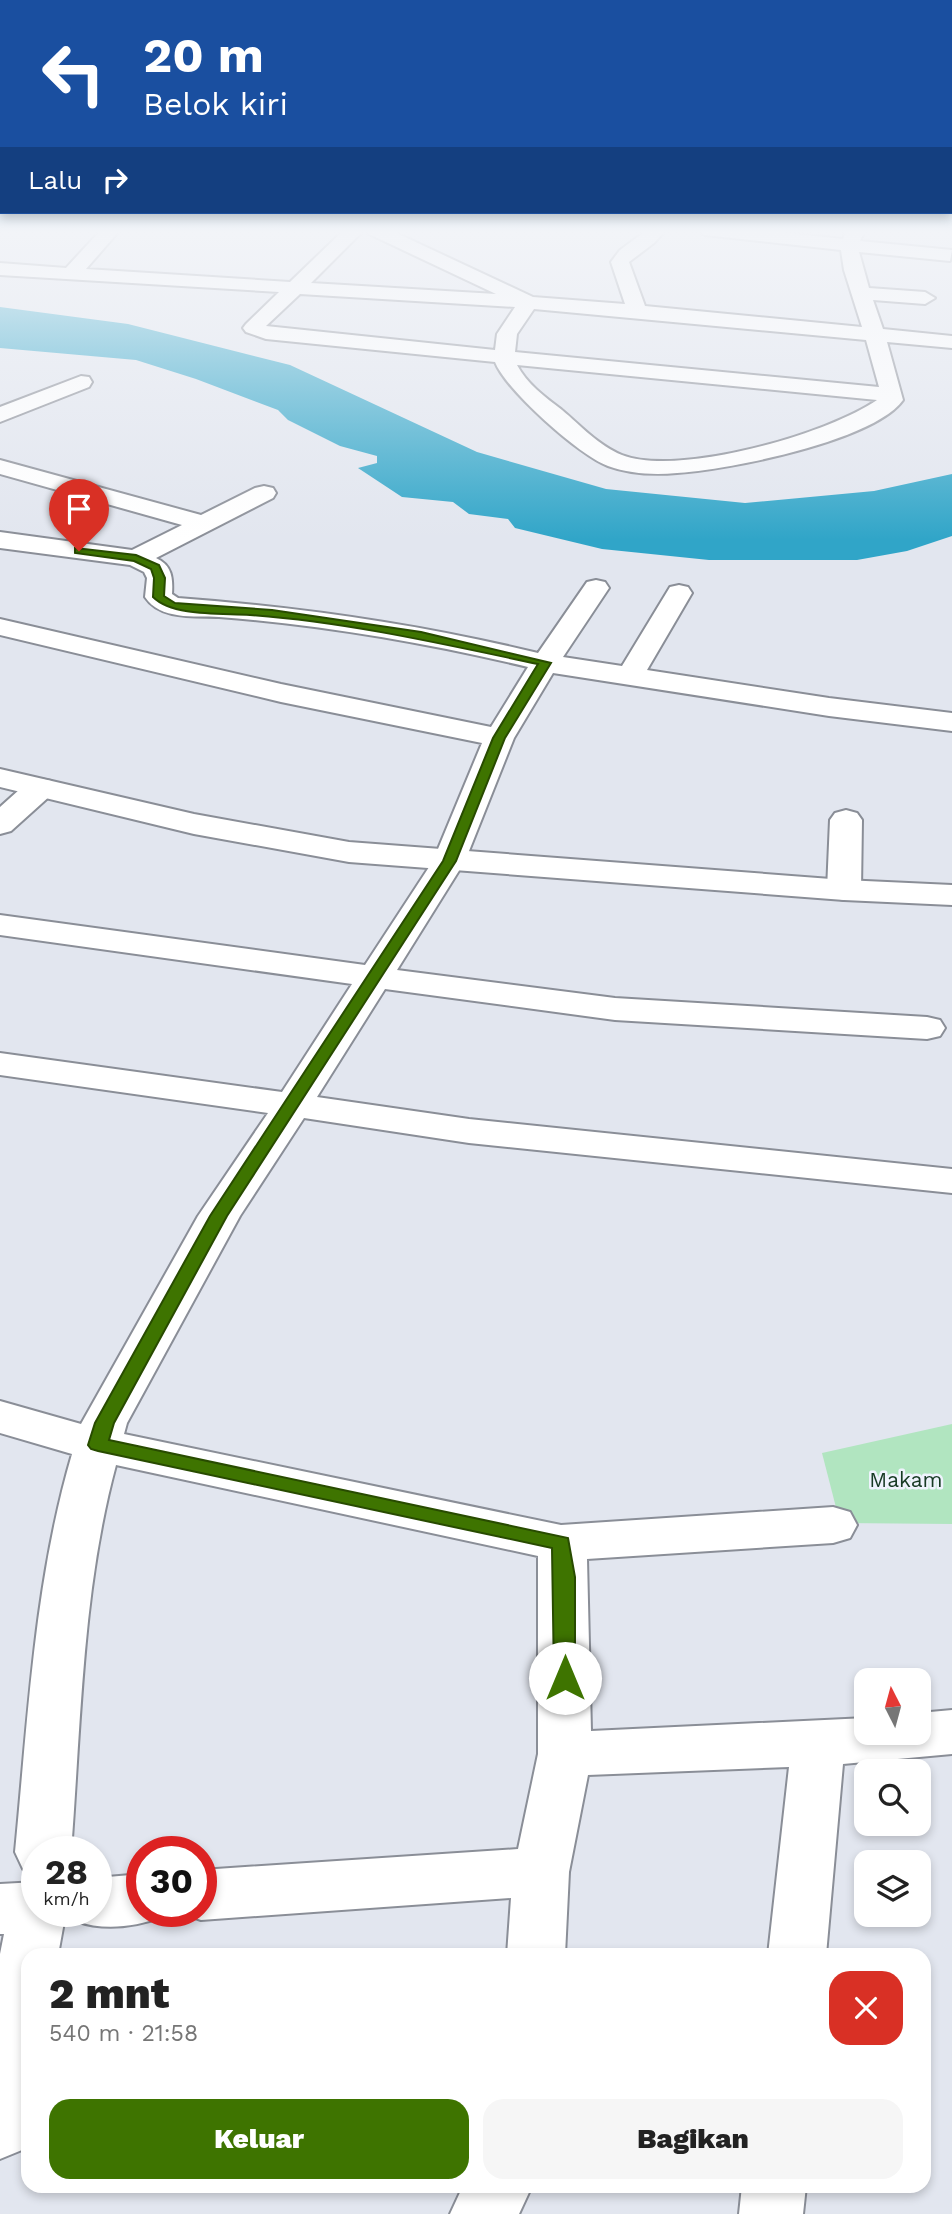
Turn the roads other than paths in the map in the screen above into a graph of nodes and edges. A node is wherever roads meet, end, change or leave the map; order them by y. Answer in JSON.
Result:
{"nodes":[{"id":1,"x":268,"y":333,"type":"edge"},
{"id":2,"x":507,"y":333,"type":"edge"},
{"id":3,"x":858,"y":333,"type":"edge"},
{"id":4,"x":875,"y":335,"type":"junction"},
{"id":5,"x":952,"y":342,"type":"edge"},
{"id":6,"x":504,"y":357,"type":"junction"},
{"id":7,"x":81,"y":382,"type":"dead end"},
{"id":8,"x":892,"y":395,"type":"junction"},
{"id":9,"x":2,"y":413,"type":"edge"},
{"id":10,"x":0,"y":467,"type":"edge"},
{"id":11,"x":264,"y":493,"type":"dead end"},
{"id":12,"x":202,"y":523,"type":"junction"},
{"id":13,"x":0,"y":540,"type":"edge"},
{"id":14,"x":136,"y":558,"type":"junction"},
{"id":15,"x":596,"y":588,"type":"dead end"},
{"id":16,"x":679,"y":593,"type":"dead end"},
{"id":17,"x":0,"y":627,"type":"edge"},
{"id":18,"x":545,"y":663,"type":"junction"},
{"id":19,"x":630,"y":676,"type":"junction"},
{"id":20,"x":952,"y":722,"type":"edge"},
{"id":21,"x":499,"y":738,"type":"junction"},
{"id":22,"x":0,"y":778,"type":"edge"},
{"id":23,"x":40,"y":788,"type":"junction"},
{"id":24,"x":846,"y":820,"type":"dead end"},
{"id":25,"x":0,"y":824,"type":"edge"},
{"id":26,"x":449,"y":861,"type":"junction"},
{"id":27,"x":844,"y":890,"type":"junction"},
{"id":28,"x":952,"y":895,"type":"edge"},
{"id":29,"x":0,"y":925,"type":"edge"},
{"id":30,"x":375,"y":978,"type":"junction"},
{"id":31,"x":927,"y":1028,"type":"dead end"},
{"id":32,"x":0,"y":1063,"type":"edge"},
{"id":33,"x":293,"y":1105,"type":"junction"},
{"id":34,"x":952,"y":1181,"type":"edge"},
{"id":35,"x":0,"y":1417,"type":"edge"},
{"id":36,"x":98,"y":1445,"type":"junction"},
{"id":37,"x":833,"y":1525,"type":"dead end"},
{"id":38,"x":561,"y":1543,"type":"junction"},
{"id":39,"x":952,"y":1732,"type":"edge"},
{"id":40,"x":818,"y":1744,"type":"junction"},
{"id":41,"x":565,"y":1754,"type":"junction"},
{"id":42,"x":44,"y":1836,"type":"edge"},
{"id":43,"x":541,"y":1872,"type":"junction"},
{"id":44,"x":217,"y":1894,"type":"edge"},
{"id":45,"x":0,"y":1909,"type":"edge"},
{"id":46,"x":21,"y":1909,"type":"edge"},
{"id":47,"x":34,"y":1927,"type":"edge"},
{"id":48,"x":31,"y":1948,"type":"edge"},
{"id":49,"x":536,"y":1948,"type":"edge"},
{"id":50,"x":798,"y":1948,"type":"edge"},
{"id":51,"x":21,"y":2005,"type":"edge"},
{"id":52,"x":0,"y":2129,"type":"edge"},
{"id":53,"x":496,"y":2193,"type":"edge"},
{"id":54,"x":773,"y":2193,"type":"edge"},
{"id":55,"x":482,"y":2214,"type":"edge"},
{"id":56,"x":771,"y":2214,"type":"edge"}],
"edges":[{"from":1,"to":6,"type":"street"},
{"from":2,"to":6,"type":"street"},
{"from":3,"to":4,"type":"street"},
{"from":4,"to":5,"type":"street"},
{"from":4,"to":8,"type":"street"},
{"from":6,"to":8,"type":"street"},
{"from":6,"to":8,"type":"street"},
{"from":7,"to":9,"type":"street"},
{"from":10,"to":12,"type":"street"},
{"from":11,"to":12,"type":"street"},
{"from":12,"to":14,"type":"street"},
{"from":13,"to":14,"type":"street"},
{"from":14,"to":18,"type":"street"},
{"from":15,"to":18,"type":"street"},
{"from":16,"to":19,"type":"street"},
{"from":17,"to":21,"type":"street"},
{"from":18,"to":19,"type":"street"},
{"from":18,"to":21,"type":"street"},
{"from":19,"to":20,"type":"street"},
{"from":21,"to":26,"type":"street"},
{"from":22,"to":23,"type":"street"},
{"from":23,"to":25,"type":"street"},
{"from":23,"to":26,"type":"street"},
{"from":24,"to":27,"type":"street"},
{"from":26,"to":27,"type":"street"},
{"from":26,"to":30,"type":"street"},
{"from":27,"to":28,"type":"street"},
{"from":29,"to":30,"type":"street"},
{"from":30,"to":31,"type":"street"},
{"from":30,"to":33,"type":"street"},
{"from":32,"to":33,"type":"street"},
{"from":33,"to":34,"type":"street"},
{"from":33,"to":36,"type":"street"},
{"from":35,"to":36,"type":"street"},
{"from":36,"to":38,"type":"street"},
{"from":36,"to":42,"type":"street"},
{"from":37,"to":38,"type":"street"},
{"from":38,"to":41,"type":"street"},
{"from":39,"to":40,"type":"street"},
{"from":40,"to":41,"type":"street"},
{"from":40,"to":50,"type":"street"},
{"from":41,"to":43,"type":"street"},
{"from":43,"to":44,"type":"street"},
{"from":43,"to":49,"type":"street"},
{"from":45,"to":46,"type":"street"},
{"from":47,"to":48,"type":"street"},
{"from":51,"to":52,"type":"street"},
{"from":53,"to":55,"type":"street"},
{"from":54,"to":56,"type":"street"}]}
